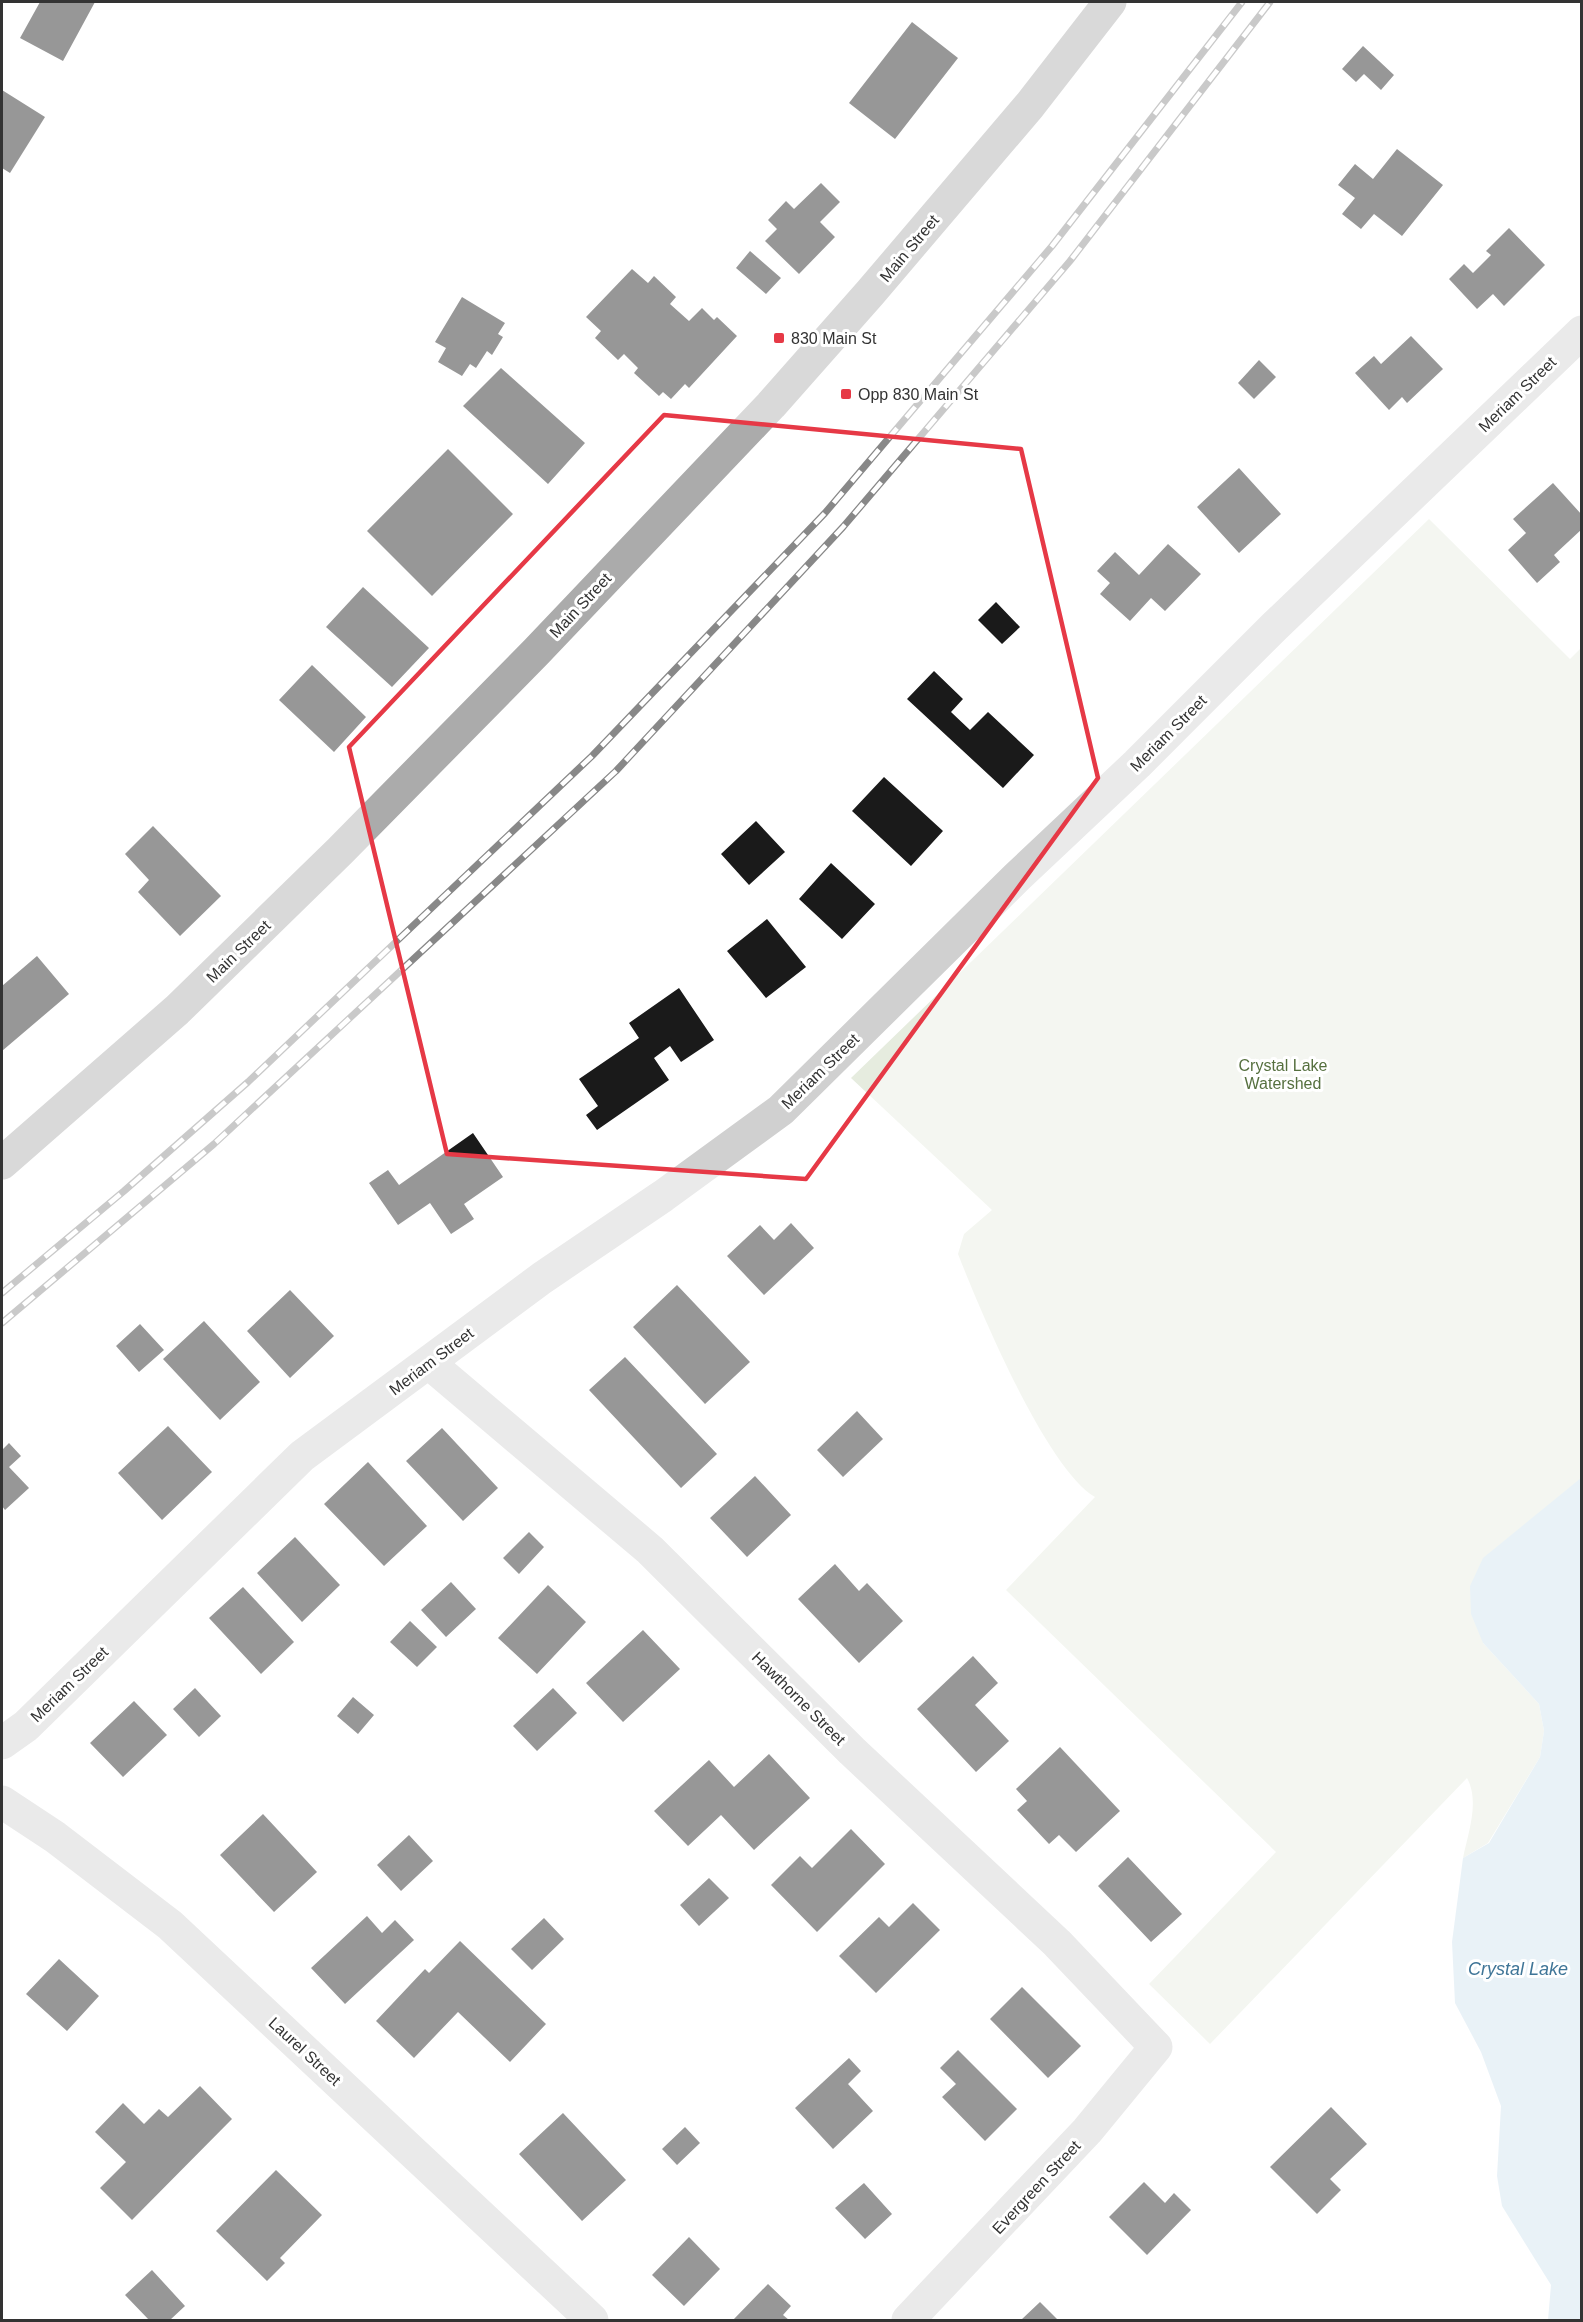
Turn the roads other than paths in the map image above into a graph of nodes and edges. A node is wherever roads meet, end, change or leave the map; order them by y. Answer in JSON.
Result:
{"nodes":[{"id":1,"x":1110,"y":2,"type":"edge"},
{"id":2,"x":1581,"y":332,"type":"edge"},
{"id":3,"x":2,"y":1163,"type":"edge"},
{"id":4,"x":429,"y":1363,"type":"junction"},
{"id":5,"x":2,"y":1743,"type":"edge"},
{"id":6,"x":2,"y":1802,"type":"edge"},
{"id":7,"x":1156,"y":2047,"type":"joint"},
{"id":8,"x":592,"y":2320,"type":"edge"},
{"id":9,"x":908,"y":2320,"type":"edge"}],
"edges":[{"from":1,"to":3,"type":"main road","name":"Main Street"},
{"from":2,"to":4,"type":"street","name":"Meriam Street"},
{"from":4,"to":5,"type":"street","name":"Meriam Street"},
{"from":4,"to":7,"type":"street","name":"Hawthorne Street"},
{"from":6,"to":8,"type":"street","name":"Laurel Street"},
{"from":7,"to":9,"type":"street","name":"Evergreen Street"}]}
